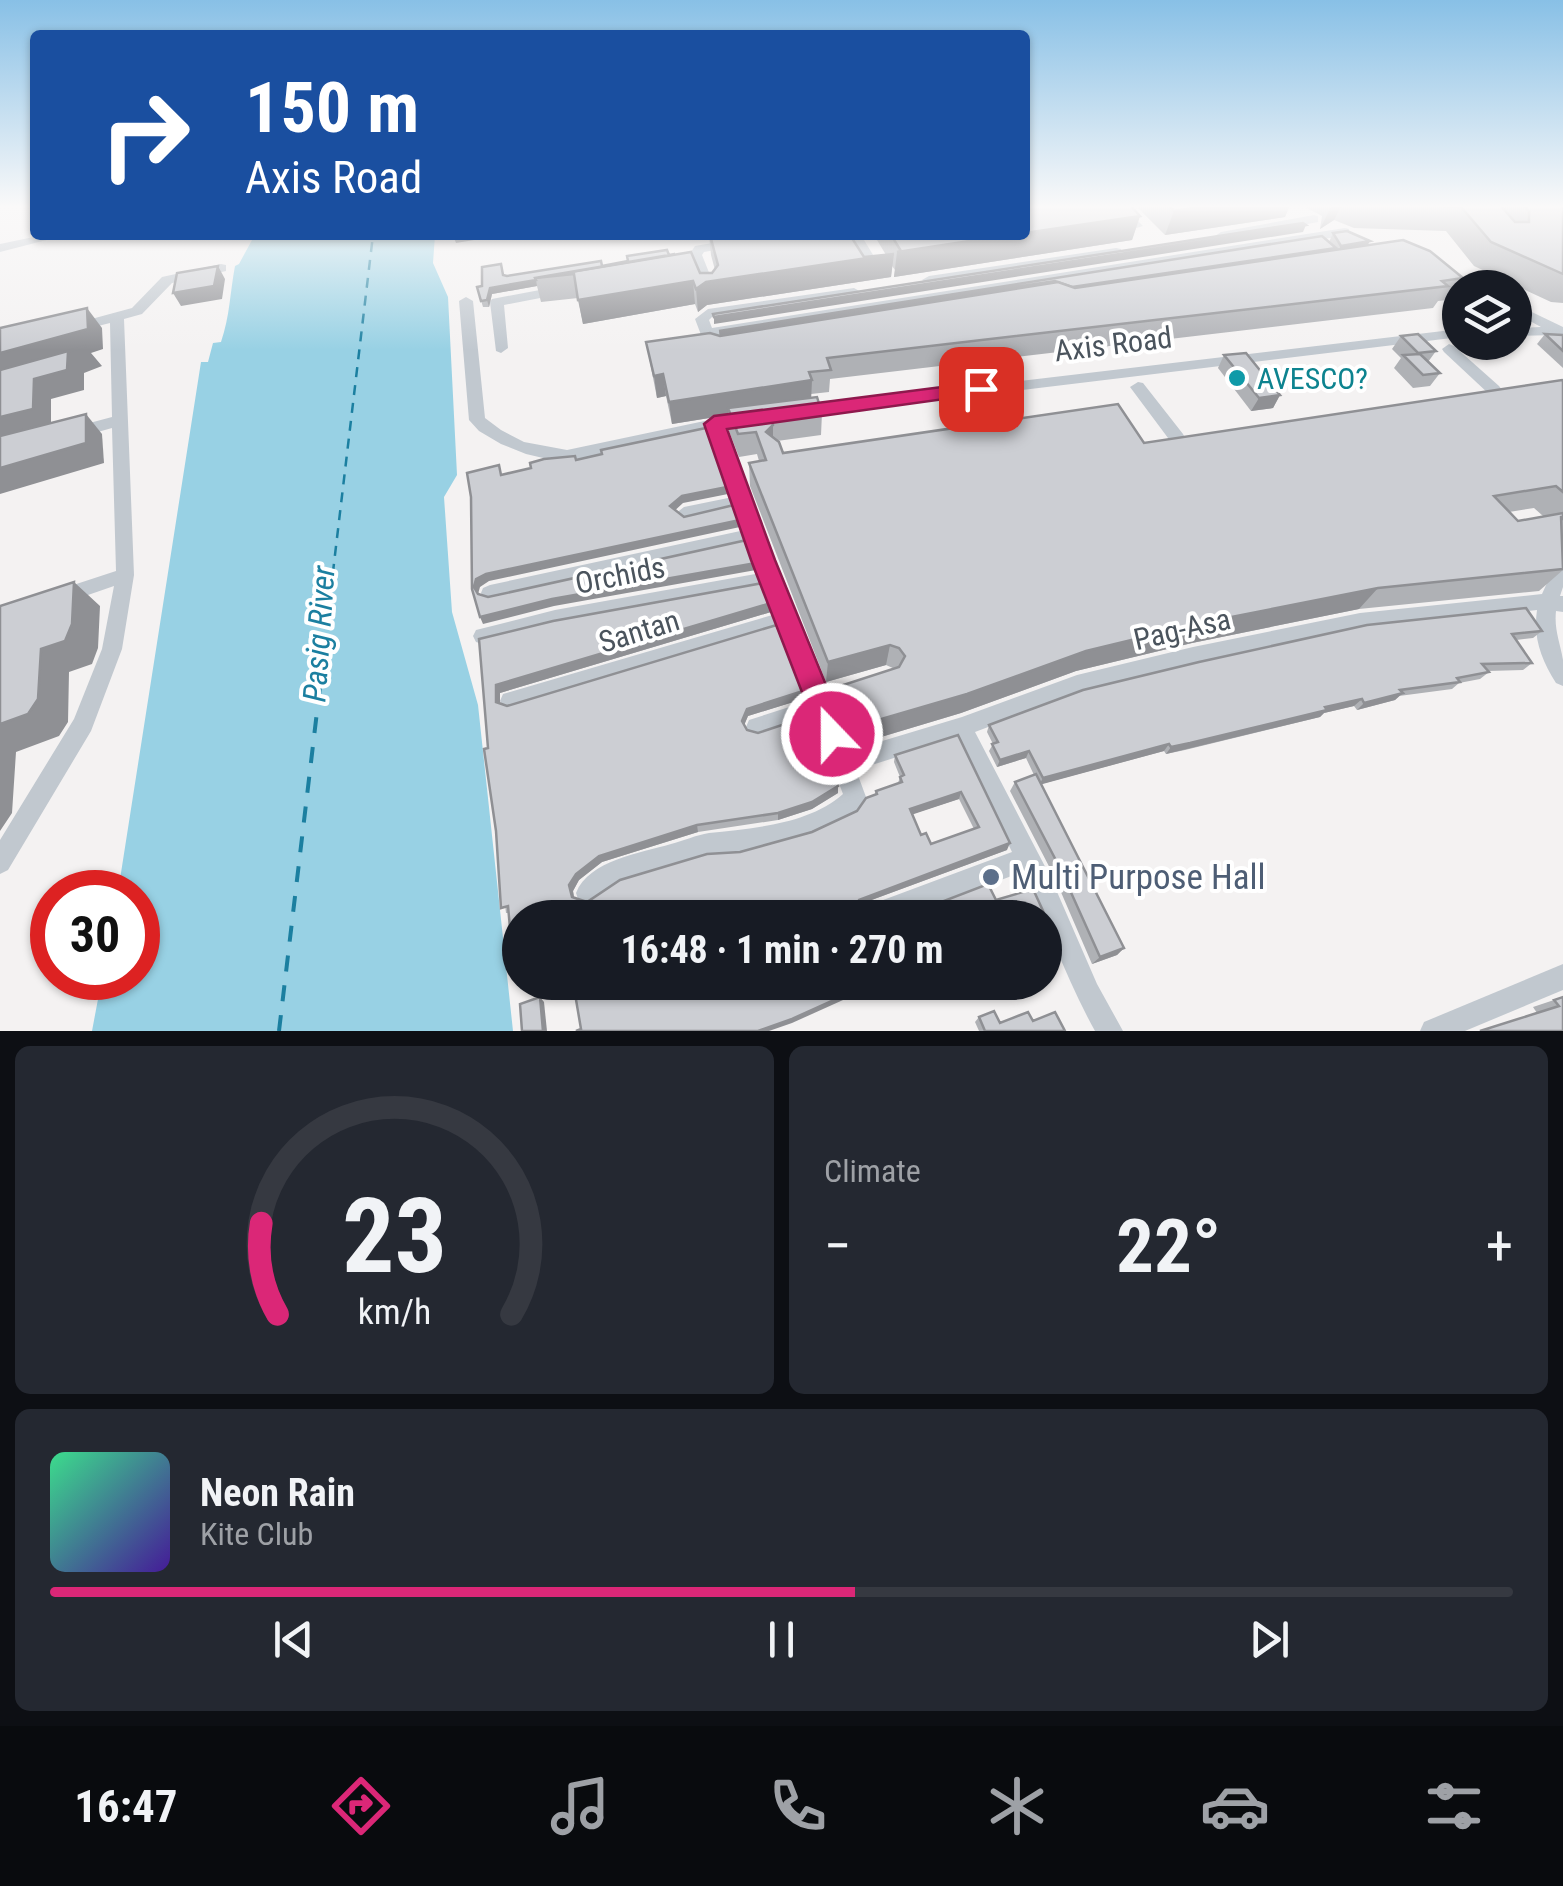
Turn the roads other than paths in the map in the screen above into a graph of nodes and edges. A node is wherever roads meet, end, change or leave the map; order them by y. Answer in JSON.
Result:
{"nodes":[{"id":1,"x":698,"y":253,"type":"edge"},
{"id":2,"x":866,"y":253,"type":"edge"},
{"id":3,"x":1104,"y":253,"type":"edge"},
{"id":4,"x":1212,"y":253,"type":"edge"},
{"id":5,"x":1028,"y":264,"type":"junction"},
{"id":6,"x":1424,"y":264,"type":"edge"},
{"id":7,"x":699,"y":266,"type":"junction"},
{"id":8,"x":221,"y":268,"type":"edge"},
{"id":9,"x":874,"y":268,"type":"edge"},
{"id":10,"x":681,"y":269,"type":"edge"},
{"id":11,"x":1442,"y":273,"type":"edge"},
{"id":12,"x":1042,"y":280,"type":"junction"},
{"id":13,"x":922,"y":281,"type":"edge"},
{"id":14,"x":572,"y":288,"type":"edge"},
{"id":15,"x":710,"y":290,"type":"edge"},
{"id":16,"x":868,"y":290,"type":"edge"},
{"id":17,"x":1053,"y":296,"type":"edge"},
{"id":18,"x":466,"y":301,"type":"dead end"},
{"id":19,"x":116,"y":317,"type":"junction"},
{"id":20,"x":1532,"y":317,"type":"edge"},
{"id":21,"x":66,"y":330,"type":"edge"},
{"id":22,"x":708,"y":332,"type":"junction"},
{"id":23,"x":1532,"y":332,"type":"edge"},
{"id":24,"x":1562,"y":332,"type":"edge"},
{"id":25,"x":1442,"y":335,"type":"edge"},
{"id":26,"x":740,"y":346,"type":"edge"},
{"id":27,"x":1190,"y":346,"type":"dead end"},
{"id":28,"x":500,"y":348,"type":"dead end"},
{"id":29,"x":1461,"y":360,"type":"edge"},
{"id":30,"x":1202,"y":361,"type":"junction"},
{"id":31,"x":1138,"y":386,"type":"dead end"},
{"id":32,"x":1494,"y":390,"type":"edge"},
{"id":33,"x":791,"y":414,"type":"edge"},
{"id":34,"x":772,"y":416,"type":"edge"},
{"id":35,"x":121,"y":420,"type":"junction"},
{"id":36,"x":714,"y":424,"type":"junction"},
{"id":37,"x":52,"y":438,"type":"edge"},
{"id":38,"x":1177,"y":438,"type":"edge"},
{"id":39,"x":742,"y":501,"type":"junction"},
{"id":40,"x":684,"y":514,"type":"edge"},
{"id":41,"x":754,"y":535,"type":"junction"},
{"id":42,"x":1563,"y":568,"type":"edge"},
{"id":43,"x":125,"y":575,"type":"junction"},
{"id":44,"x":770,"y":578,"type":"junction"},
{"id":45,"x":490,"y":592,"type":"edge"},
{"id":46,"x":1554,"y":602,"type":"edge"},
{"id":47,"x":36,"y":605,"type":"edge"},
{"id":48,"x":786,"y":619,"type":"junction"},
{"id":49,"x":483,"y":636,"type":"edge"},
{"id":50,"x":1555,"y":644,"type":"edge"},
{"id":51,"x":1563,"y":677,"type":"edge"},
{"id":52,"x":824,"y":699,"type":"junction"},
{"id":53,"x":510,"y":701,"type":"edge"},
{"id":54,"x":962,"y":726,"type":"junction"},
{"id":55,"x":757,"y":727,"type":"dead end"},
{"id":56,"x":844,"y":763,"type":"junction"},
{"id":57,"x":1028,"y":858,"type":"junction"},
{"id":58,"x":0,"y":862,"type":"edge"},
{"id":59,"x":588,"y":893,"type":"dead end"},
{"id":60,"x":916,"y":900,"type":"edge"},
{"id":61,"x":1563,"y":977,"type":"edge"},
{"id":62,"x":1101,"y":1028,"type":"edge"},
{"id":63,"x":1432,"y":1031,"type":"edge"}],
"edges":[{"from":1,"to":7,"type":"street"},
{"from":2,"to":9,"type":"street"},
{"from":3,"to":5,"type":"street"},
{"from":4,"to":12,"type":"street"},
{"from":5,"to":12,"type":"street"},
{"from":5,"to":13,"type":"street"},
{"from":6,"to":11,"type":"street"},
{"from":7,"to":10,"type":"street"},
{"from":7,"to":15,"type":"street"},
{"from":8,"to":19,"type":"street"},
{"from":12,"to":17,"type":"street"},
{"from":12,"to":22,"type":"street"},
{"from":14,"to":28,"type":"street"},
{"from":16,"to":22,"type":"street"},
{"from":18,"to":36,"type":"street"},
{"from":19,"to":21,"type":"street"},
{"from":19,"to":35,"type":"street"},
{"from":20,"to":24,"type":"street"},
{"from":22,"to":26,"type":"street"},
{"from":23,"to":24,"type":"street"},
{"from":25,"to":30,"type":"street","name":"Axis Road"},
{"from":27,"to":30,"type":"street"},
{"from":29,"to":32,"type":"street"},
{"from":30,"to":33,"type":"street","name":"Axis Road"},
{"from":31,"to":38,"type":"street"},
{"from":34,"to":36,"type":"street"},
{"from":35,"to":37,"type":"street"},
{"from":35,"to":43,"type":"street"},
{"from":36,"to":39,"type":"street"},
{"from":39,"to":40,"type":"street"},
{"from":39,"to":41,"type":"street"},
{"from":41,"to":44,"type":"street"},
{"from":41,"to":45,"type":"street"},
{"from":42,"to":46,"type":"street"},
{"from":43,"to":47,"type":"street"},
{"from":43,"to":58,"type":"street"},
{"from":44,"to":48,"type":"street"},
{"from":44,"to":49,"type":"street","name":"Orchids"},
{"from":46,"to":50,"type":"street"},
{"from":46,"to":54,"type":"street","name":"Pag-Asa"},
{"from":48,"to":52,"type":"street"},
{"from":48,"to":53,"type":"street","name":"Santan"},
{"from":50,"to":51,"type":"street"},
{"from":52,"to":55,"type":"street"},
{"from":52,"to":56,"type":"street"},
{"from":54,"to":56,"type":"street","name":"Pag-Asa"},
{"from":54,"to":57,"type":"street"},
{"from":56,"to":59,"type":"street"},
{"from":57,"to":60,"type":"street"},
{"from":57,"to":62,"type":"street"},
{"from":61,"to":63,"type":"street"}]}
